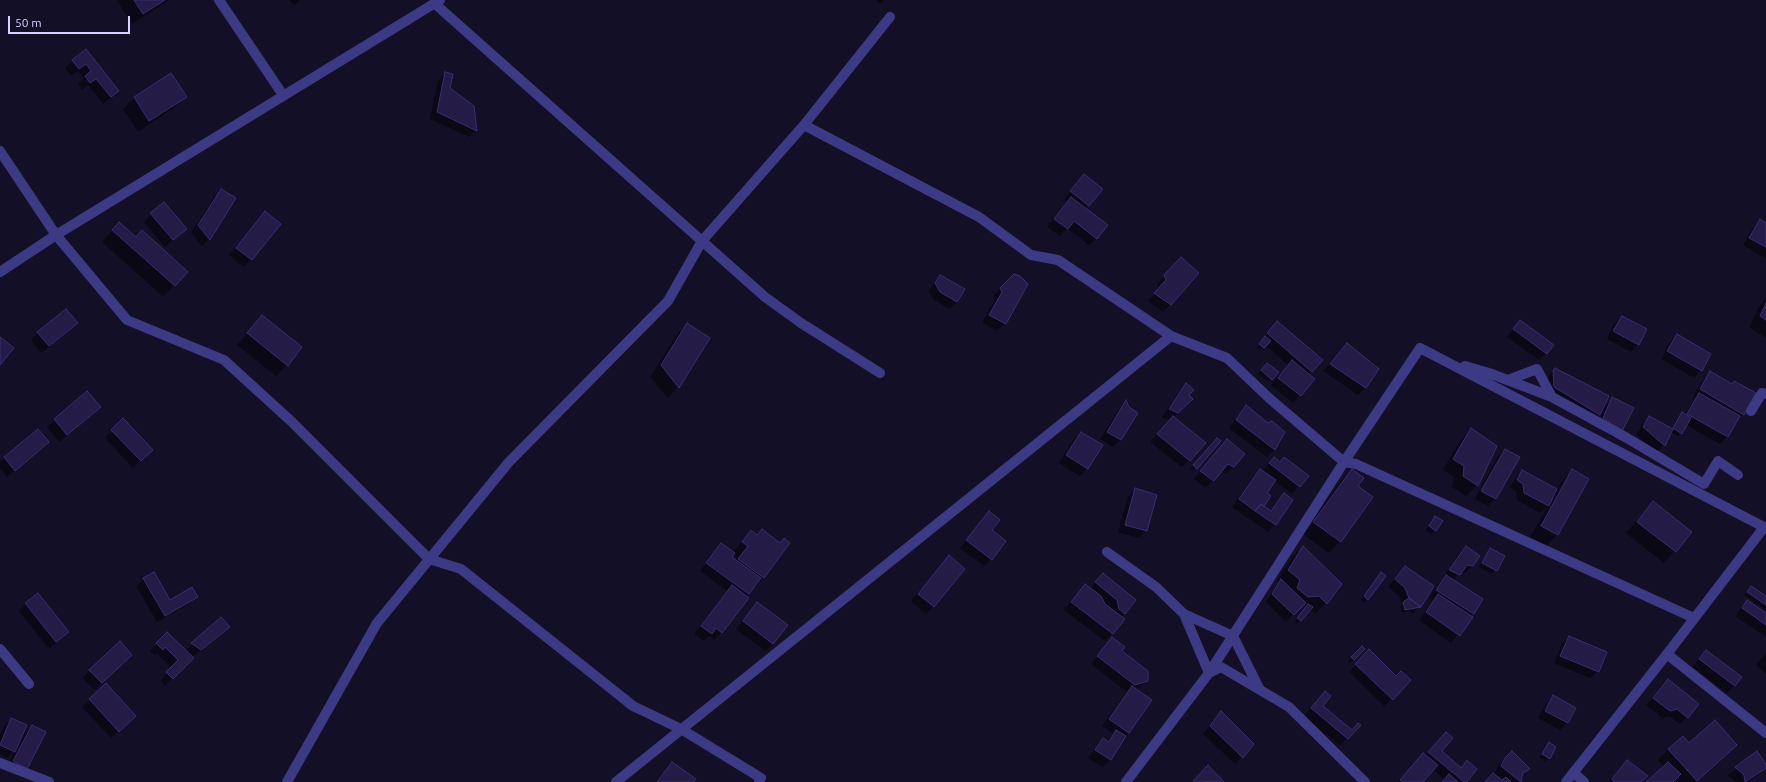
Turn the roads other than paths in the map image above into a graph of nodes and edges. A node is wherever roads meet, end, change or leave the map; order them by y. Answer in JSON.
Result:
{"nodes":[{"id":1,"x":219,"y":0,"type":"edge"},
{"id":2,"x":437,"y":2,"type":"edge"},
{"id":3,"x":890,"y":16,"type":"dead end"},
{"id":4,"x":283,"y":95,"type":"junction"},
{"id":5,"x":804,"y":125,"type":"junction"},
{"id":6,"x":0,"y":151,"type":"edge"},
{"id":7,"x":56,"y":235,"type":"junction"},
{"id":8,"x":702,"y":241,"type":"junction"},
{"id":9,"x":0,"y":272,"type":"edge"},
{"id":10,"x":1171,"y":336,"type":"junction"},
{"id":11,"x":1459,"y":368,"type":"junction"},
{"id":12,"x":880,"y":373,"type":"dead end"},
{"id":13,"x":1508,"y":380,"type":"junction"},
{"id":14,"x":1766,"y":394,"type":"edge"},
{"id":15,"x":1552,"y":397,"type":"junction"},
{"id":16,"x":1751,"y":411,"type":"dead end"},
{"id":17,"x":1344,"y":462,"type":"junction"},
{"id":18,"x":1738,"y":475,"type":"dead end"},
{"id":19,"x":1765,"y":529,"type":"edge"},
{"id":20,"x":1107,"y":552,"type":"dead end"},
{"id":21,"x":429,"y":559,"type":"junction"},
{"id":22,"x":1184,"y":614,"type":"junction"},
{"id":23,"x":1694,"y":618,"type":"junction"},
{"id":24,"x":1232,"y":636,"type":"junction"},
{"id":25,"x":0,"y":649,"type":"edge"},
{"id":26,"x":1667,"y":654,"type":"junction"},
{"id":27,"x":1209,"y":673,"type":"junction"},
{"id":28,"x":29,"y":684,"type":"dead end"},
{"id":29,"x":1259,"y":689,"type":"junction"},
{"id":30,"x":681,"y":729,"type":"junction"},
{"id":31,"x":1766,"y":733,"type":"edge"},
{"id":32,"x":0,"y":763,"type":"edge"},
{"id":33,"x":1574,"y":773,"type":"junction"},
{"id":34,"x":48,"y":782,"type":"edge"},
{"id":35,"x":288,"y":782,"type":"edge"},
{"id":36,"x":616,"y":782,"type":"edge"},
{"id":37,"x":759,"y":782,"type":"edge"},
{"id":38,"x":1126,"y":782,"type":"edge"},
{"id":39,"x":1365,"y":782,"type":"edge"},
{"id":40,"x":1566,"y":782,"type":"edge"},
{"id":41,"x":1584,"y":782,"type":"edge"}],
"edges":[{"from":1,"to":4,"type":"street"},
{"from":2,"to":4,"type":"street"},
{"from":2,"to":8,"type":"street"},
{"from":3,"to":5,"type":"street"},
{"from":4,"to":7,"type":"street"},
{"from":5,"to":8,"type":"street"},
{"from":5,"to":10,"type":"street"},
{"from":6,"to":7,"type":"street"},
{"from":7,"to":9,"type":"street"},
{"from":7,"to":21,"type":"street"},
{"from":8,"to":12,"type":"street"},
{"from":8,"to":21,"type":"street"},
{"from":10,"to":17,"type":"street"},
{"from":10,"to":30,"type":"street"},
{"from":11,"to":13,"type":"street"},
{"from":11,"to":17,"type":"street"},
{"from":11,"to":19,"type":"street"},
{"from":13,"to":15,"type":"street"},
{"from":13,"to":15,"type":"street"},
{"from":14,"to":16,"type":"street"},
{"from":15,"to":18,"type":"street"},
{"from":17,"to":23,"type":"street"},
{"from":17,"to":24,"type":"street"},
{"from":19,"to":23,"type":"street"},
{"from":20,"to":22,"type":"street"},
{"from":21,"to":30,"type":"street"},
{"from":21,"to":35,"type":"street"},
{"from":22,"to":24,"type":"street"},
{"from":22,"to":27,"type":"street"},
{"from":23,"to":26,"type":"street"},
{"from":24,"to":27,"type":"street"},
{"from":24,"to":29,"type":"street"},
{"from":25,"to":28,"type":"street"},
{"from":26,"to":31,"type":"street"},
{"from":26,"to":33,"type":"street"},
{"from":27,"to":29,"type":"street"},
{"from":27,"to":38,"type":"street"},
{"from":29,"to":39,"type":"street"},
{"from":30,"to":36,"type":"street"},
{"from":30,"to":37,"type":"street"},
{"from":32,"to":34,"type":"street"},
{"from":33,"to":40,"type":"street"},
{"from":33,"to":41,"type":"street"}]}
